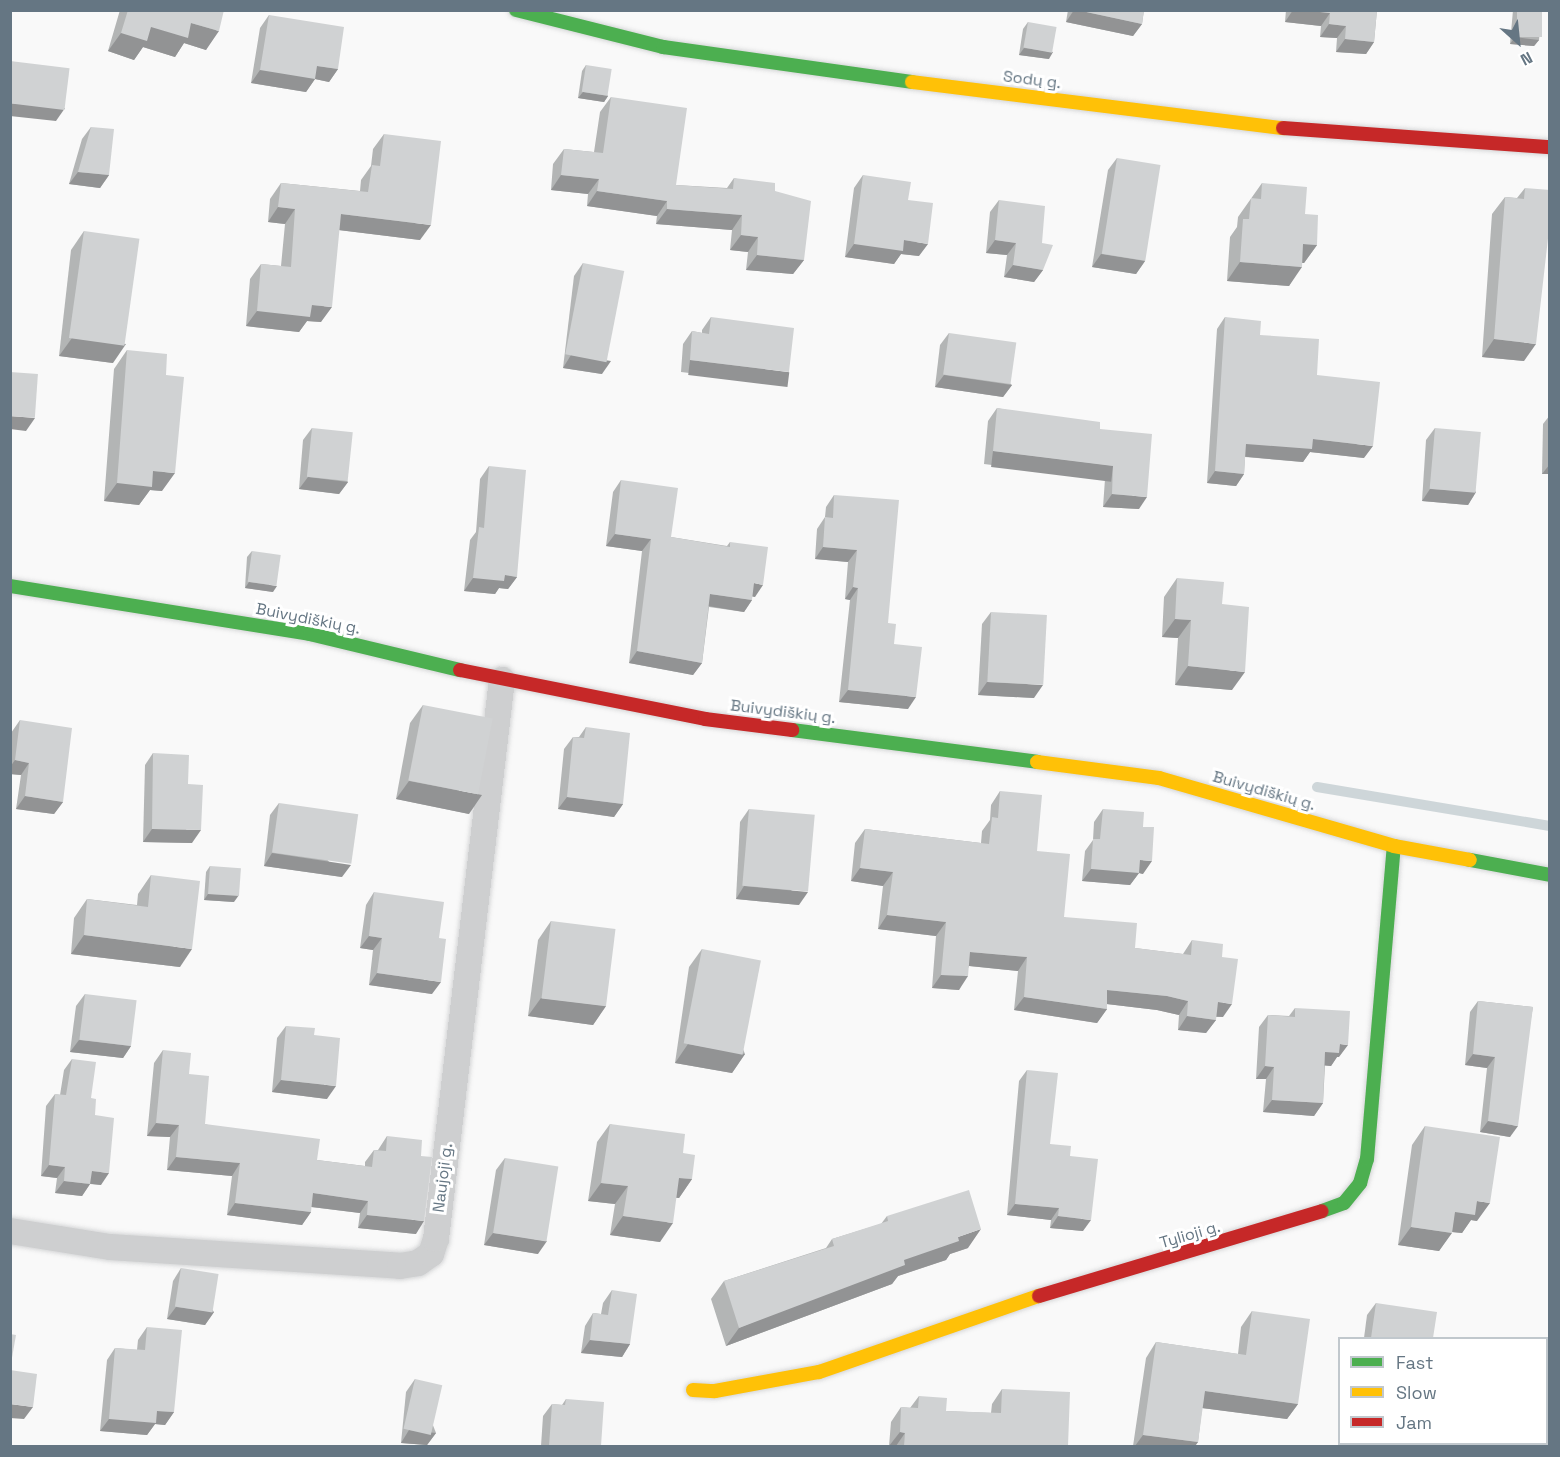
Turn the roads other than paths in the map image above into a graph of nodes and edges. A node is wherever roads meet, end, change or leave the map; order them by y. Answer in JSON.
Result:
{"nodes":[{"id":1,"x":516,"y":10,"type":"edge"},
{"id":2,"x":1550,"y":147,"type":"edge"},
{"id":3,"x":10,"y":586,"type":"edge"},
{"id":4,"x":502,"y":680,"type":"junction"},
{"id":5,"x":1394,"y":846,"type":"junction"},
{"id":6,"x":1550,"y":875,"type":"edge"},
{"id":7,"x":10,"y":1231,"type":"edge"},
{"id":8,"x":693,"y":1390,"type":"dead end"}],
"edges":[{"from":1,"to":2,"type":"street","name":"Sodų g."},
{"from":3,"to":4,"type":"street","name":"Buivydiškių g."},
{"from":4,"to":5,"type":"street","name":"Buivydiškių g."},
{"from":4,"to":7,"type":"street","name":"Naujoji g."},
{"from":5,"to":6,"type":"street","name":"Buivydiškių g."},
{"from":5,"to":8,"type":"street","name":"Tylioji g."}]}
